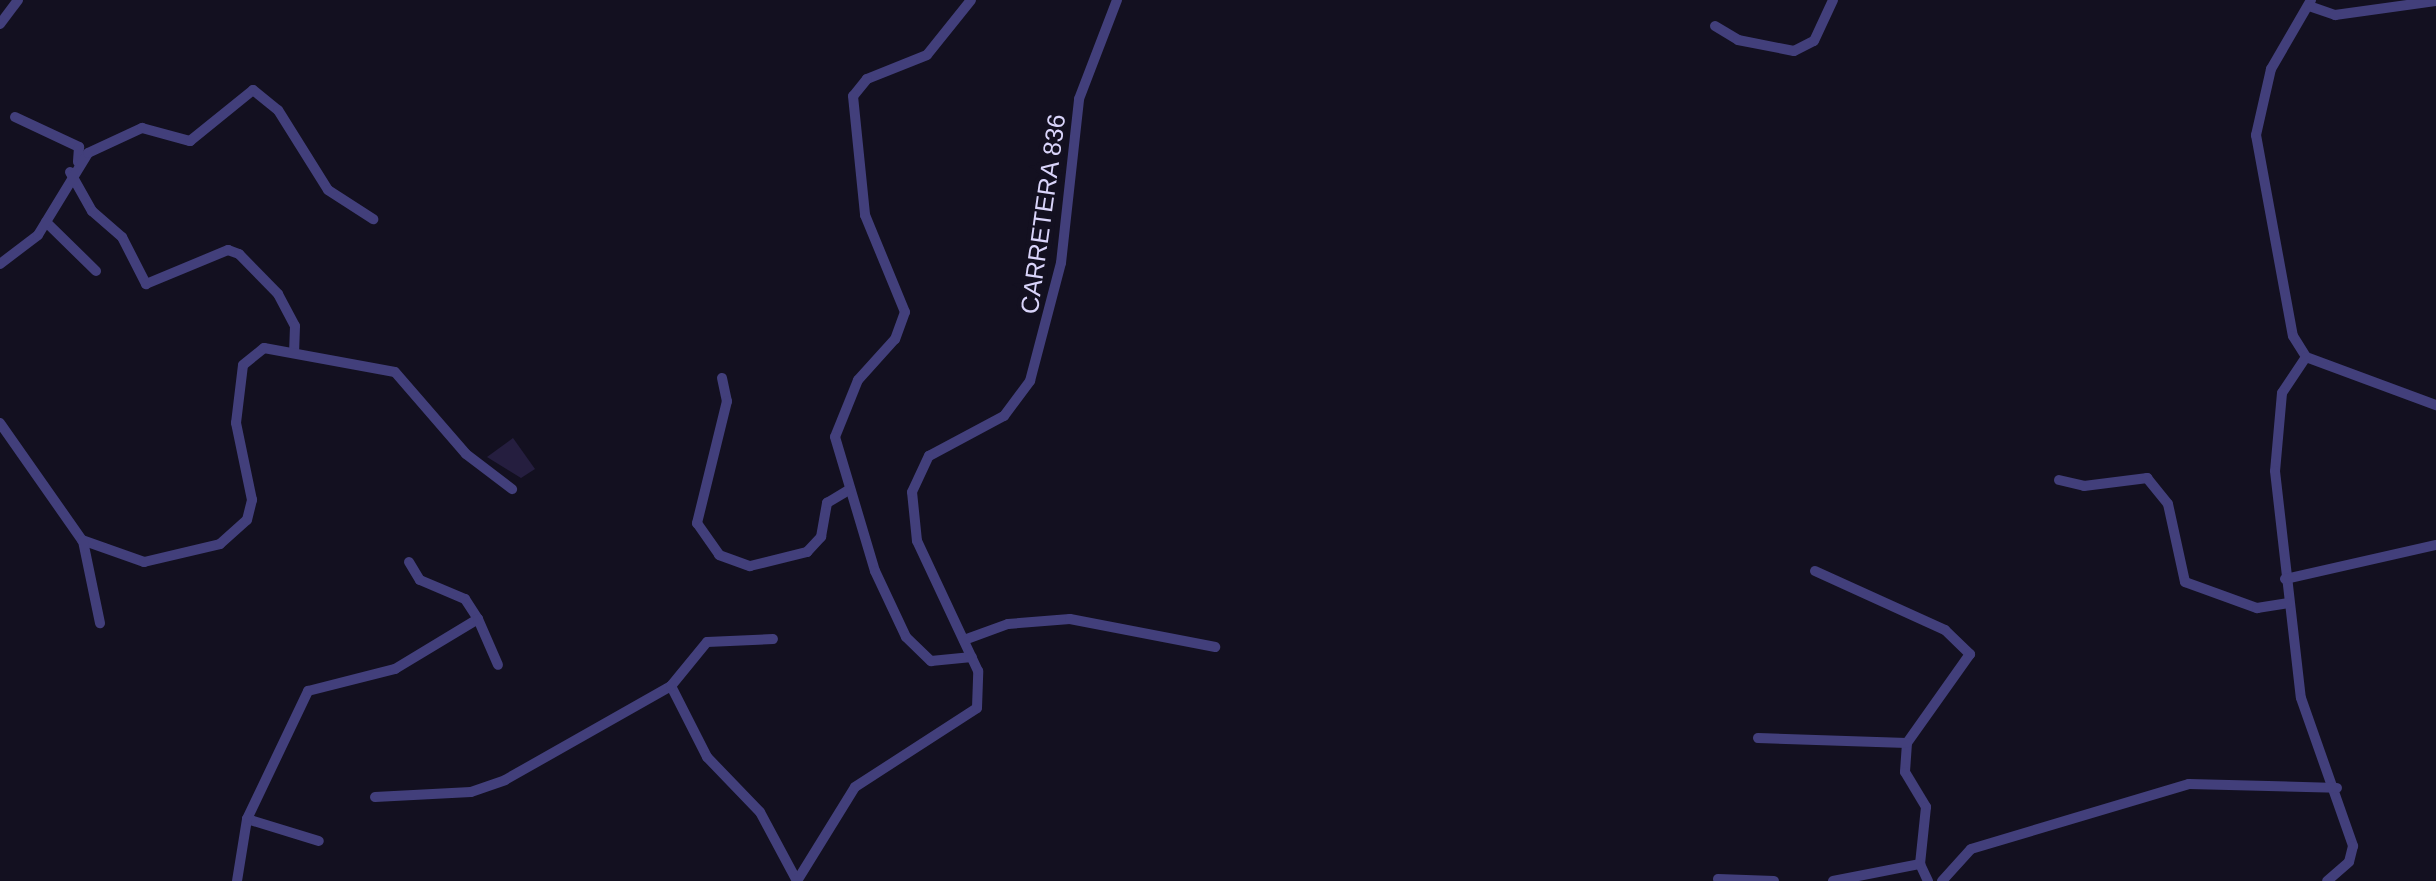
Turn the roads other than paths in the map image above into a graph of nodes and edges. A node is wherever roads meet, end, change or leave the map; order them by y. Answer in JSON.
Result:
{"nodes":[{"id":1,"x":18,"y":0,"type":"edge"},
{"id":2,"x":971,"y":0,"type":"edge"},
{"id":3,"x":1117,"y":0,"type":"edge"},
{"id":4,"x":1833,"y":0,"type":"edge"},
{"id":5,"x":2436,"y":1,"type":"edge"},
{"id":6,"x":2310,"y":3,"type":"edge"},
{"id":7,"x":0,"y":24,"type":"edge"},
{"id":8,"x":1715,"y":26,"type":"dead end"},
{"id":9,"x":15,"y":116,"type":"dead end"},
{"id":10,"x":74,"y":168,"type":"junction"},
{"id":11,"x":374,"y":219,"type":"dead end"},
{"id":12,"x":46,"y":222,"type":"junction"},
{"id":13,"x":0,"y":264,"type":"edge"},
{"id":14,"x":96,"y":272,"type":"dead end"},
{"id":15,"x":294,"y":352,"type":"junction"},
{"id":16,"x":2306,"y":358,"type":"junction"},
{"id":17,"x":722,"y":378,"type":"dead end"},
{"id":18,"x":2436,"y":405,"type":"edge"},
{"id":19,"x":0,"y":423,"type":"edge"},
{"id":20,"x":2060,"y":480,"type":"dead end"},
{"id":21,"x":512,"y":489,"type":"dead end"},
{"id":22,"x":850,"y":489,"type":"junction"},
{"id":23,"x":82,"y":540,"type":"junction"},
{"id":24,"x":2436,"y":545,"type":"edge"},
{"id":25,"x":409,"y":562,"type":"dead end"},
{"id":26,"x":1815,"y":572,"type":"dead end"},
{"id":27,"x":2286,"y":579,"type":"junction"},
{"id":28,"x":2289,"y":603,"type":"junction"},
{"id":29,"x":478,"y":619,"type":"junction"},
{"id":30,"x":100,"y":624,"type":"dead end"},
{"id":31,"x":773,"y":639,"type":"dead end"},
{"id":32,"x":964,"y":640,"type":"junction"},
{"id":33,"x":1216,"y":646,"type":"dead end"},
{"id":34,"x":972,"y":657,"type":"junction"},
{"id":35,"x":498,"y":665,"type":"dead end"},
{"id":36,"x":670,"y":686,"type":"junction"},
{"id":37,"x":1758,"y":738,"type":"dead end"},
{"id":38,"x":1907,"y":743,"type":"junction"},
{"id":39,"x":2337,"y":788,"type":"junction"},
{"id":40,"x":375,"y":797,"type":"dead end"},
{"id":41,"x":246,"y":819,"type":"junction"},
{"id":42,"x":320,"y":841,"type":"dead end"},
{"id":43,"x":1920,"y":864,"type":"junction"},
{"id":44,"x":1718,"y":879,"type":"edge"},
{"id":45,"x":237,"y":881,"type":"edge"},
{"id":46,"x":797,"y":881,"type":"edge"},
{"id":47,"x":1774,"y":881,"type":"edge"},
{"id":48,"x":1833,"y":881,"type":"edge"},
{"id":49,"x":1928,"y":881,"type":"edge"},
{"id":50,"x":1942,"y":881,"type":"edge"},
{"id":51,"x":2326,"y":881,"type":"edge"}],
"edges":[{"from":1,"to":7,"type":"street"},
{"from":2,"to":22,"type":"street"},
{"from":3,"to":32,"type":"street","name":"CARRETERA 836"},
{"from":4,"to":8,"type":"street"},
{"from":5,"to":6,"type":"street"},
{"from":6,"to":16,"type":"street"},
{"from":9,"to":10,"type":"street"},
{"from":10,"to":11,"type":"street"},
{"from":10,"to":12,"type":"street"},
{"from":10,"to":15,"type":"street"},
{"from":12,"to":13,"type":"street"},
{"from":12,"to":14,"type":"street"},
{"from":15,"to":21,"type":"street"},
{"from":15,"to":23,"type":"street"},
{"from":16,"to":18,"type":"street"},
{"from":16,"to":27,"type":"street"},
{"from":17,"to":22,"type":"street"},
{"from":19,"to":23,"type":"street"},
{"from":20,"to":28,"type":"street"},
{"from":22,"to":34,"type":"street"},
{"from":23,"to":30,"type":"street"},
{"from":24,"to":27,"type":"street"},
{"from":25,"to":29,"type":"street"},
{"from":26,"to":38,"type":"street"},
{"from":27,"to":28,"type":"street"},
{"from":28,"to":39,"type":"street"},
{"from":29,"to":35,"type":"street"},
{"from":29,"to":41,"type":"street"},
{"from":31,"to":36,"type":"street"},
{"from":32,"to":33,"type":"street"},
{"from":32,"to":34,"type":"street","name":"CARRETERA 836"},
{"from":34,"to":46,"type":"street","name":"CARRETERA 836"},
{"from":36,"to":40,"type":"street"},
{"from":36,"to":46,"type":"street"},
{"from":37,"to":38,"type":"street"},
{"from":38,"to":43,"type":"street"},
{"from":39,"to":50,"type":"street"},
{"from":39,"to":51,"type":"street"},
{"from":41,"to":42,"type":"street"},
{"from":41,"to":45,"type":"street"},
{"from":43,"to":48,"type":"street"},
{"from":43,"to":49,"type":"street"},
{"from":44,"to":47,"type":"street"}]}
